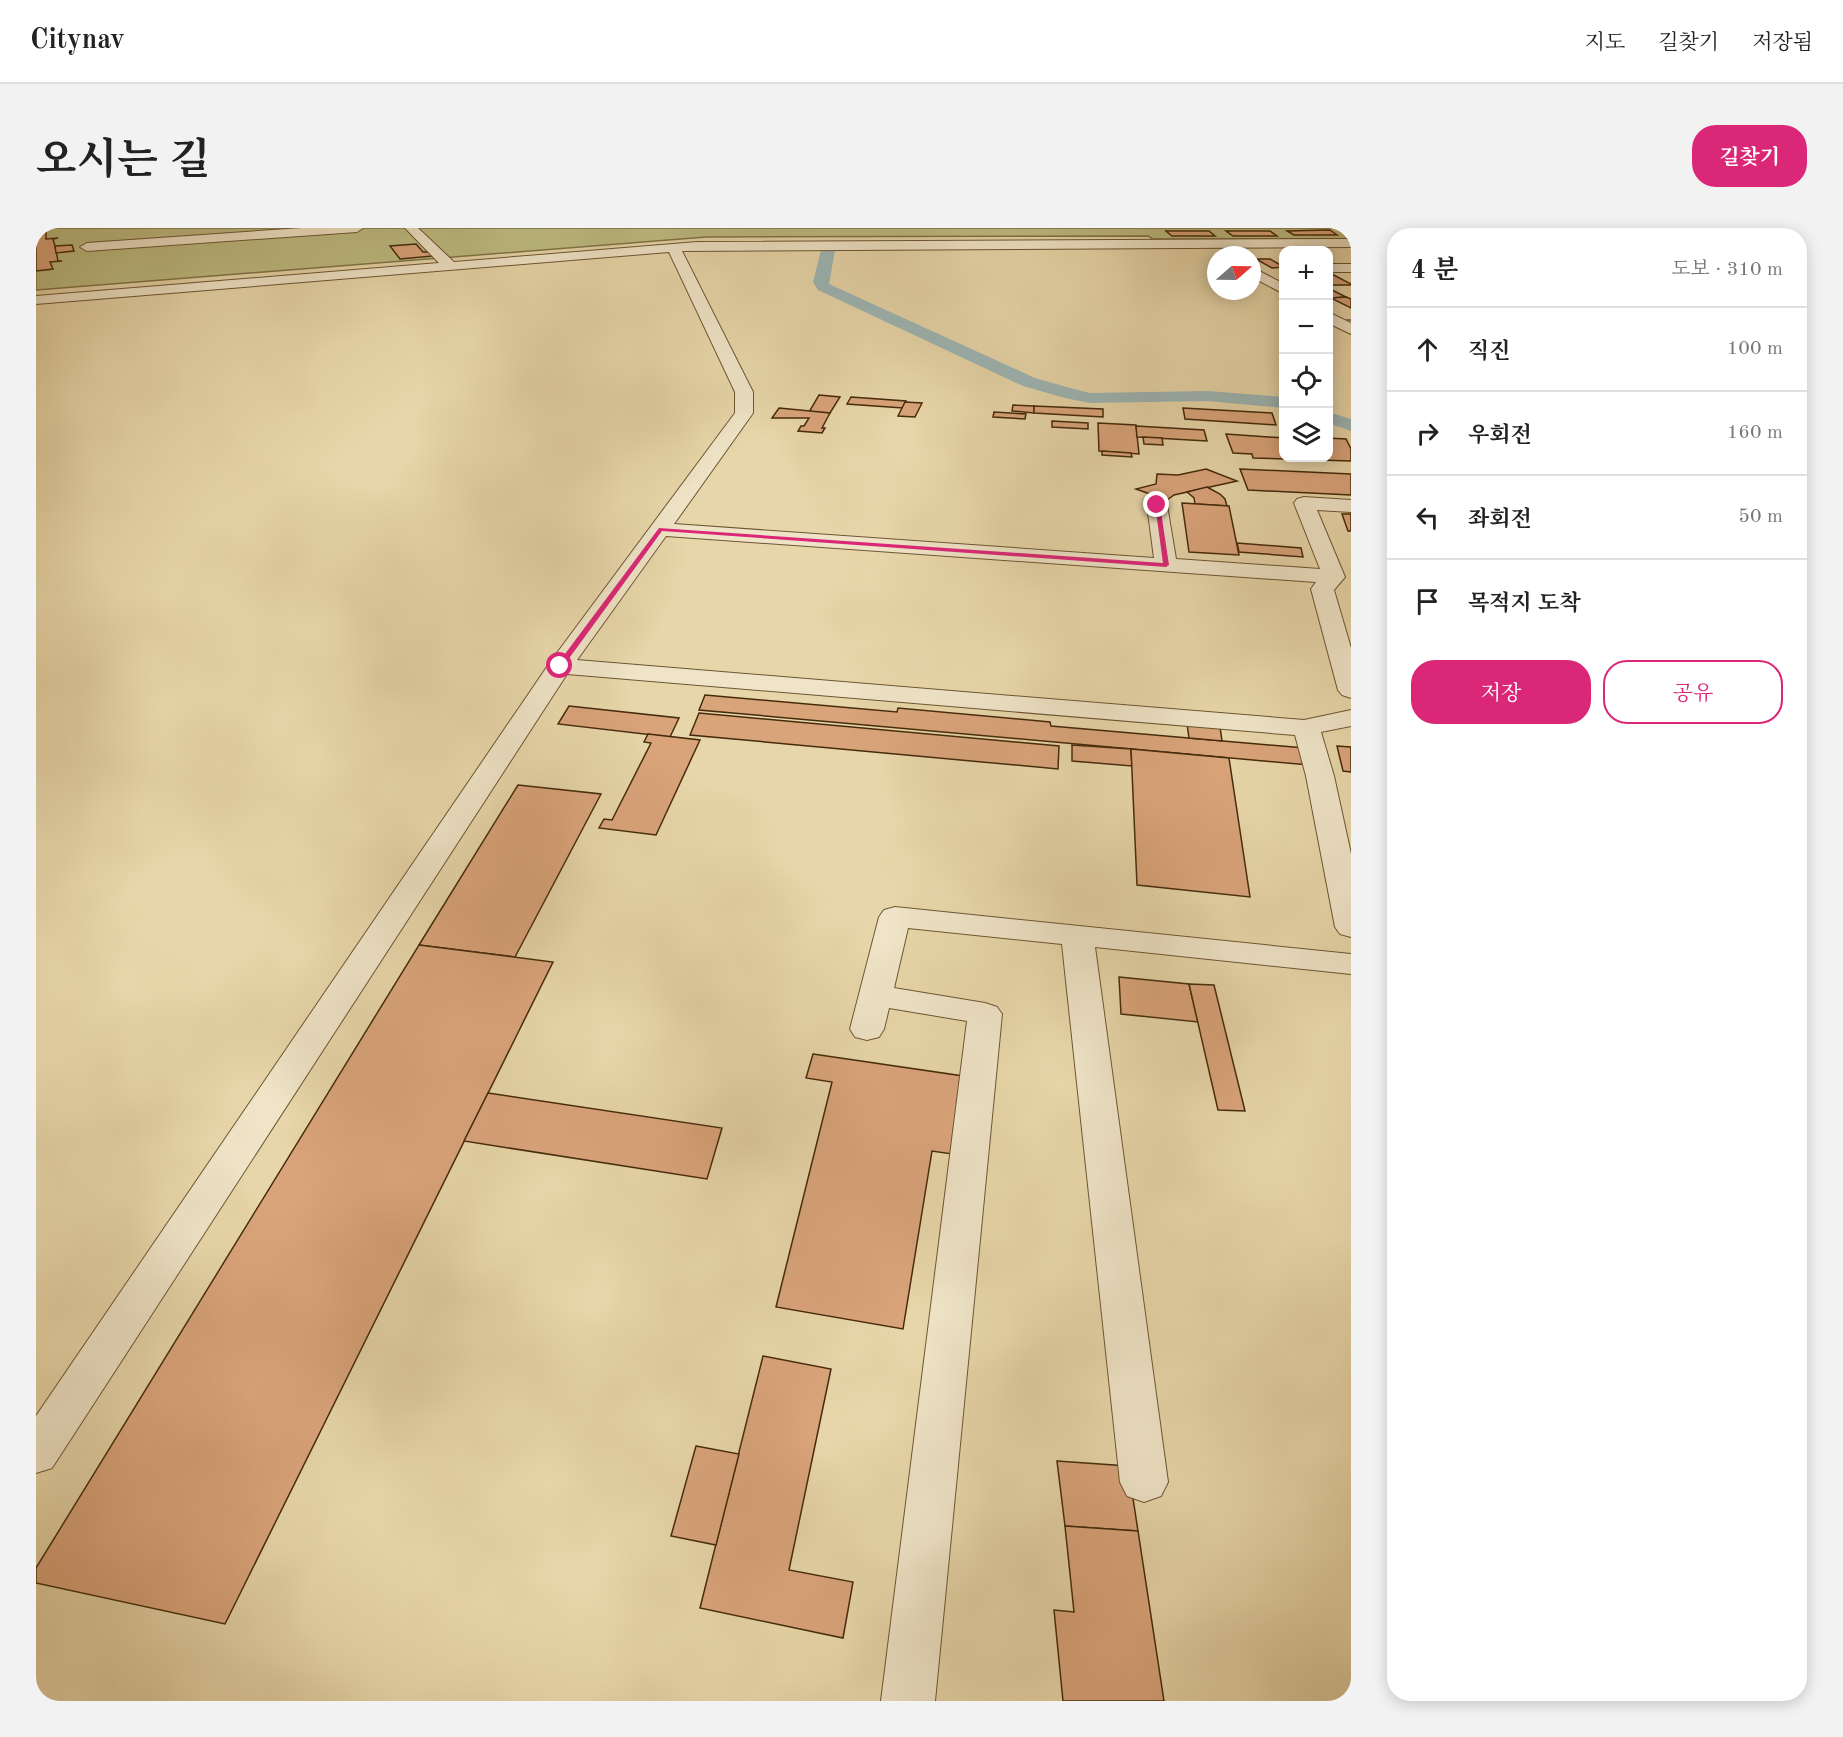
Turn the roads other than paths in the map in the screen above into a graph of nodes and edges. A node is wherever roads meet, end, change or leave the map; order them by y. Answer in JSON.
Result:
{"nodes":[{"id":1,"x":136,"y":228,"type":"edge"},
{"id":2,"x":357,"y":228,"type":"edge"},
{"id":3,"x":411,"y":228,"type":"edge"},
{"id":4,"x":304,"y":230,"type":"edge"},
{"id":5,"x":74,"y":240,"type":"dead end"},
{"id":6,"x":1351,"y":243,"type":"edge"},
{"id":7,"x":1206,"y":244,"type":"junction"},
{"id":8,"x":1209,"y":246,"type":"edge"},
{"id":9,"x":87,"y":247,"type":"junction"},
{"id":10,"x":673,"y":247,"type":"junction"},
{"id":11,"x":142,"y":248,"type":"junction"},
{"id":12,"x":75,"y":257,"type":"dead end"},
{"id":13,"x":449,"y":265,"type":"junction"},
{"id":14,"x":1333,"y":268,"type":"edge"},
{"id":15,"x":1351,"y":268,"type":"edge"},
{"id":16,"x":1261,"y":277,"type":"edge"},
{"id":17,"x":1279,"y":287,"type":"edge"},
{"id":18,"x":36,"y":300,"type":"edge"},
{"id":19,"x":1333,"y":318,"type":"edge"},
{"id":20,"x":1351,"y":329,"type":"edge"},
{"id":21,"x":1157,"y":505,"type":"dead end"},
{"id":22,"x":1351,"y":506,"type":"edge"},
{"id":23,"x":661,"y":529,"type":"junction"},
{"id":24,"x":1166,"y":565,"type":"junction"},
{"id":25,"x":1334,"y":577,"type":"junction"},
{"id":26,"x":560,"y":666,"type":"junction"},
{"id":27,"x":1351,"y":690,"type":"edge"},
{"id":28,"x":1351,"y":718,"type":"edge"},
{"id":29,"x":1308,"y":733,"type":"dead end"},
{"id":30,"x":1351,"y":927,"type":"edge"},
{"id":31,"x":1077,"y":935,"type":"junction"},
{"id":32,"x":1351,"y":964,"type":"edge"},
{"id":33,"x":36,"y":1454,"type":"edge"},
{"id":34,"x":1144,"y":1482,"type":"dead end"},
{"id":35,"x":908,"y":1701,"type":"edge"}],
"edges":[{"from":1,"to":11,"type":"street"},
{"from":2,"to":4,"type":"street"},
{"from":3,"to":13,"type":"street"},
{"from":4,"to":11,"type":"street"},
{"from":5,"to":9,"type":"street"},
{"from":6,"to":7,"type":"street"},
{"from":7,"to":8,"type":"street"},
{"from":7,"to":10,"type":"street"},
{"from":9,"to":11,"type":"street"},
{"from":9,"to":12,"type":"street"},
{"from":10,"to":13,"type":"street"},
{"from":10,"to":23,"type":"street"},
{"from":13,"to":18,"type":"street"},
{"from":14,"to":15,"type":"street"},
{"from":16,"to":17,"type":"street"},
{"from":19,"to":20,"type":"street"},
{"from":21,"to":24,"type":"street"},
{"from":22,"to":25,"type":"street"},
{"from":23,"to":24,"type":"street"},
{"from":23,"to":26,"type":"street"},
{"from":24,"to":25,"type":"street"},
{"from":25,"to":27,"type":"street"},
{"from":26,"to":28,"type":"street"},
{"from":26,"to":33,"type":"street"},
{"from":29,"to":30,"type":"street"},
{"from":31,"to":32,"type":"street"},
{"from":31,"to":34,"type":"street"},
{"from":31,"to":35,"type":"street"}]}
